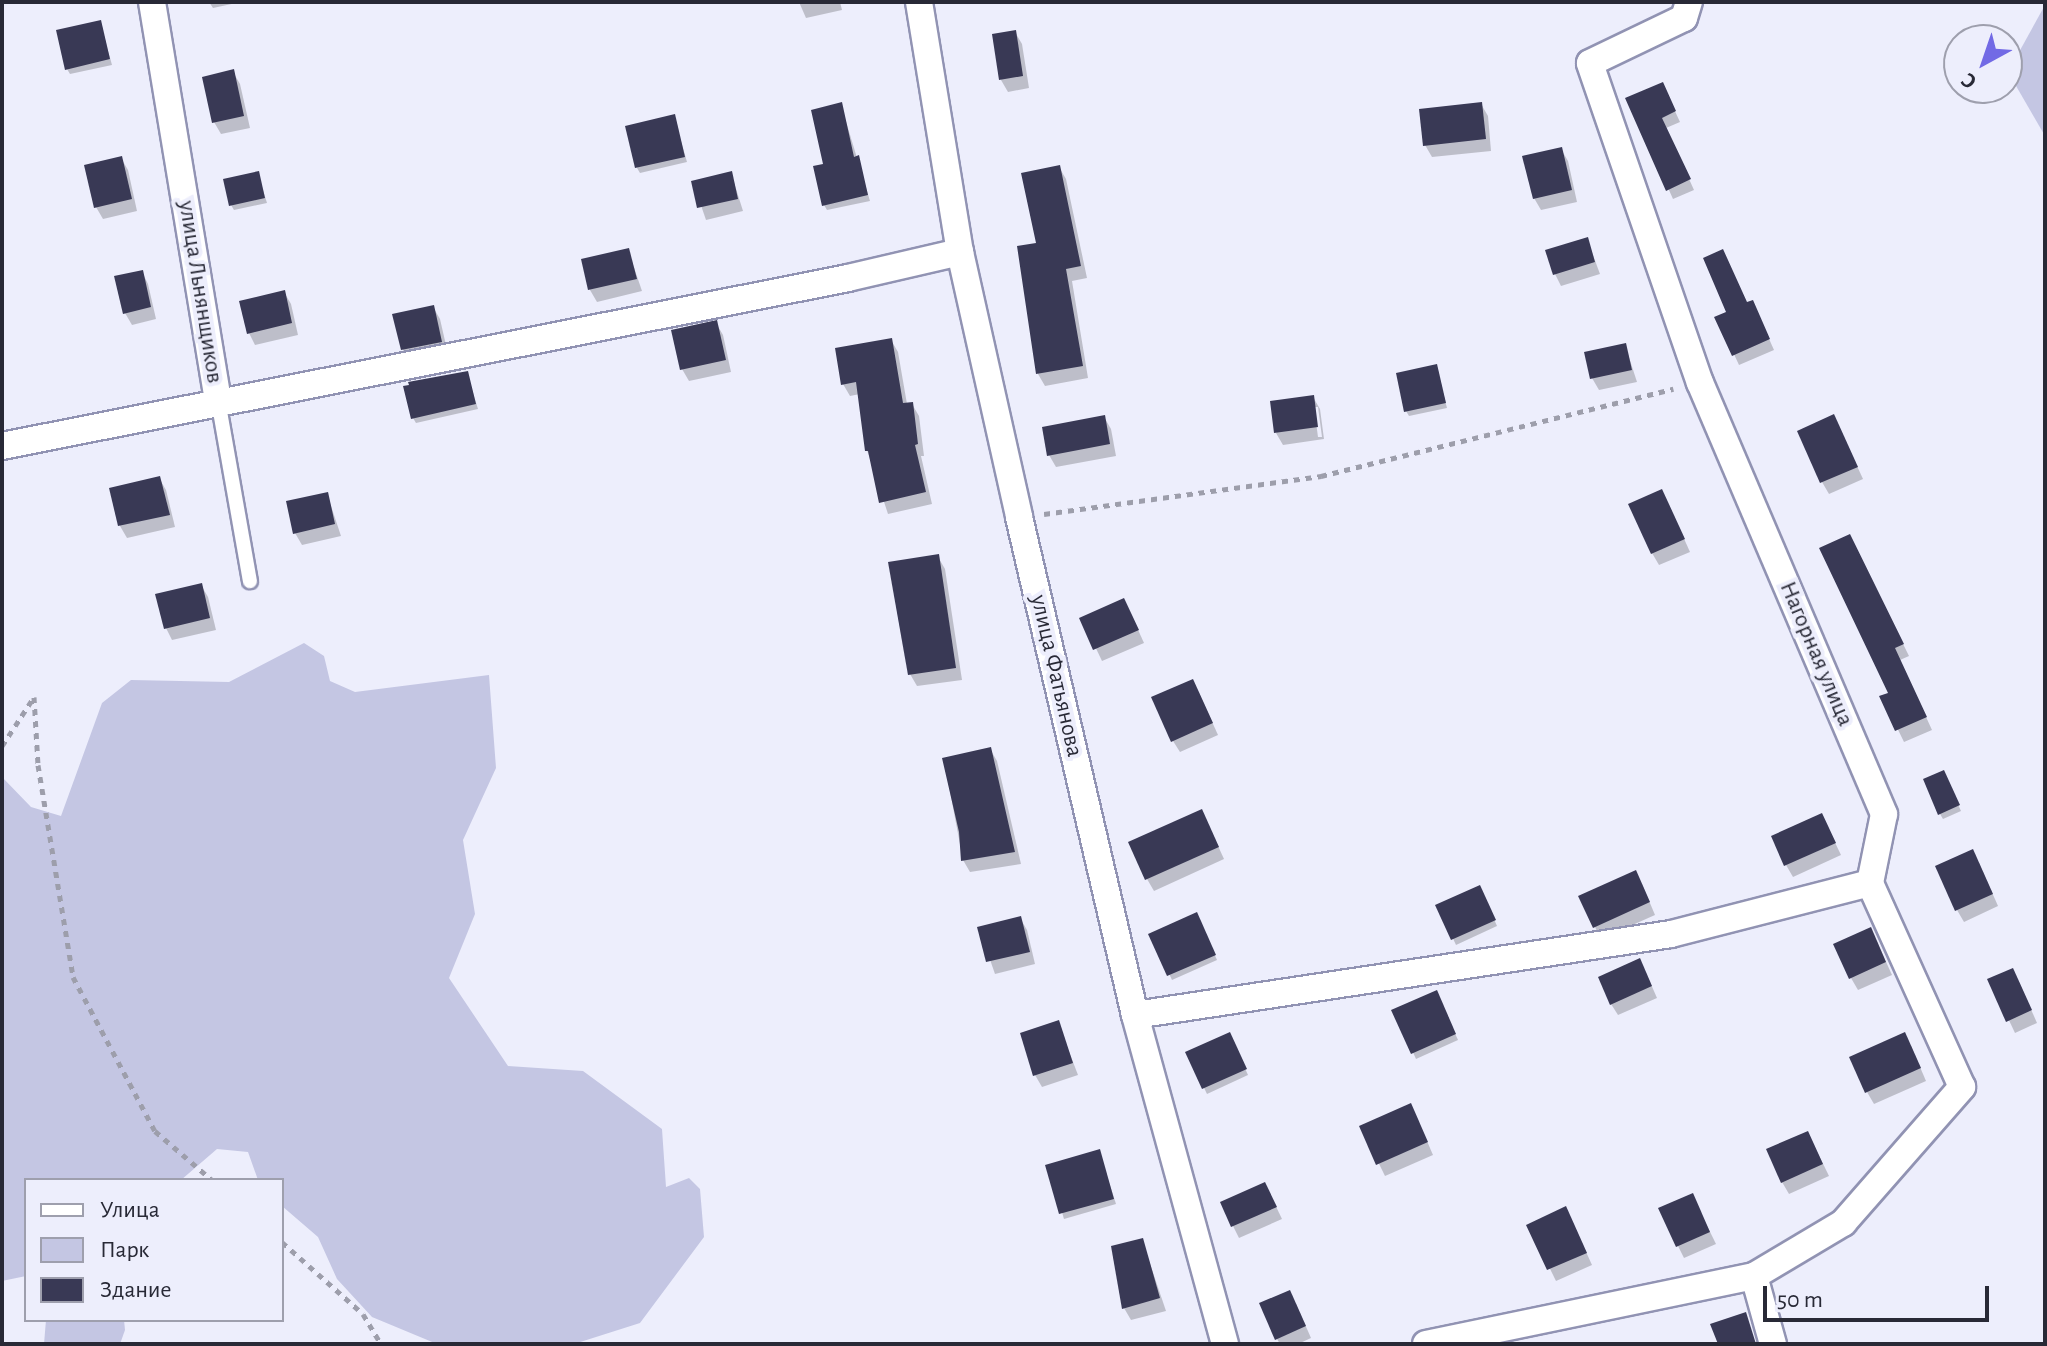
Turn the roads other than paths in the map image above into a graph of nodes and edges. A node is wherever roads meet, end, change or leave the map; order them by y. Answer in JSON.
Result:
{"nodes":[{"id":1,"x":152,"y":2,"type":"edge"},
{"id":2,"x":919,"y":2,"type":"edge"},
{"id":3,"x":1689,"y":2,"type":"edge"},
{"id":4,"x":960,"y":252,"type":"junction"},
{"id":5,"x":218,"y":400,"type":"junction"},
{"id":6,"x":2,"y":446,"type":"edge"},
{"id":7,"x":250,"y":581,"type":"dead end"},
{"id":8,"x":1870,"y":883,"type":"junction"},
{"id":9,"x":1135,"y":1015,"type":"junction"},
{"id":10,"x":1754,"y":1276,"type":"junction"},
{"id":11,"x":1225,"y":1344,"type":"edge"},
{"id":12,"x":1426,"y":1344,"type":"edge"},
{"id":13,"x":1773,"y":1344,"type":"edge"}],
"edges":[{"from":1,"to":5,"type":"street","name":"улица Льнянщиков"},
{"from":2,"to":4,"type":"street","name":"улица Фатьянова"},
{"from":3,"to":8,"type":"street","name":"Нагорная улица"},
{"from":4,"to":5,"type":"street"},
{"from":4,"to":9,"type":"street","name":"улица Фатьянова"},
{"from":5,"to":6,"type":"street"},
{"from":5,"to":7,"type":"lane","name":"улица Льнянщиков"},
{"from":8,"to":9,"type":"street"},
{"from":8,"to":10,"type":"street"},
{"from":9,"to":11,"type":"street","name":"улица Фатьянова"},
{"from":10,"to":12,"type":"street"},
{"from":10,"to":13,"type":"street"}]}
